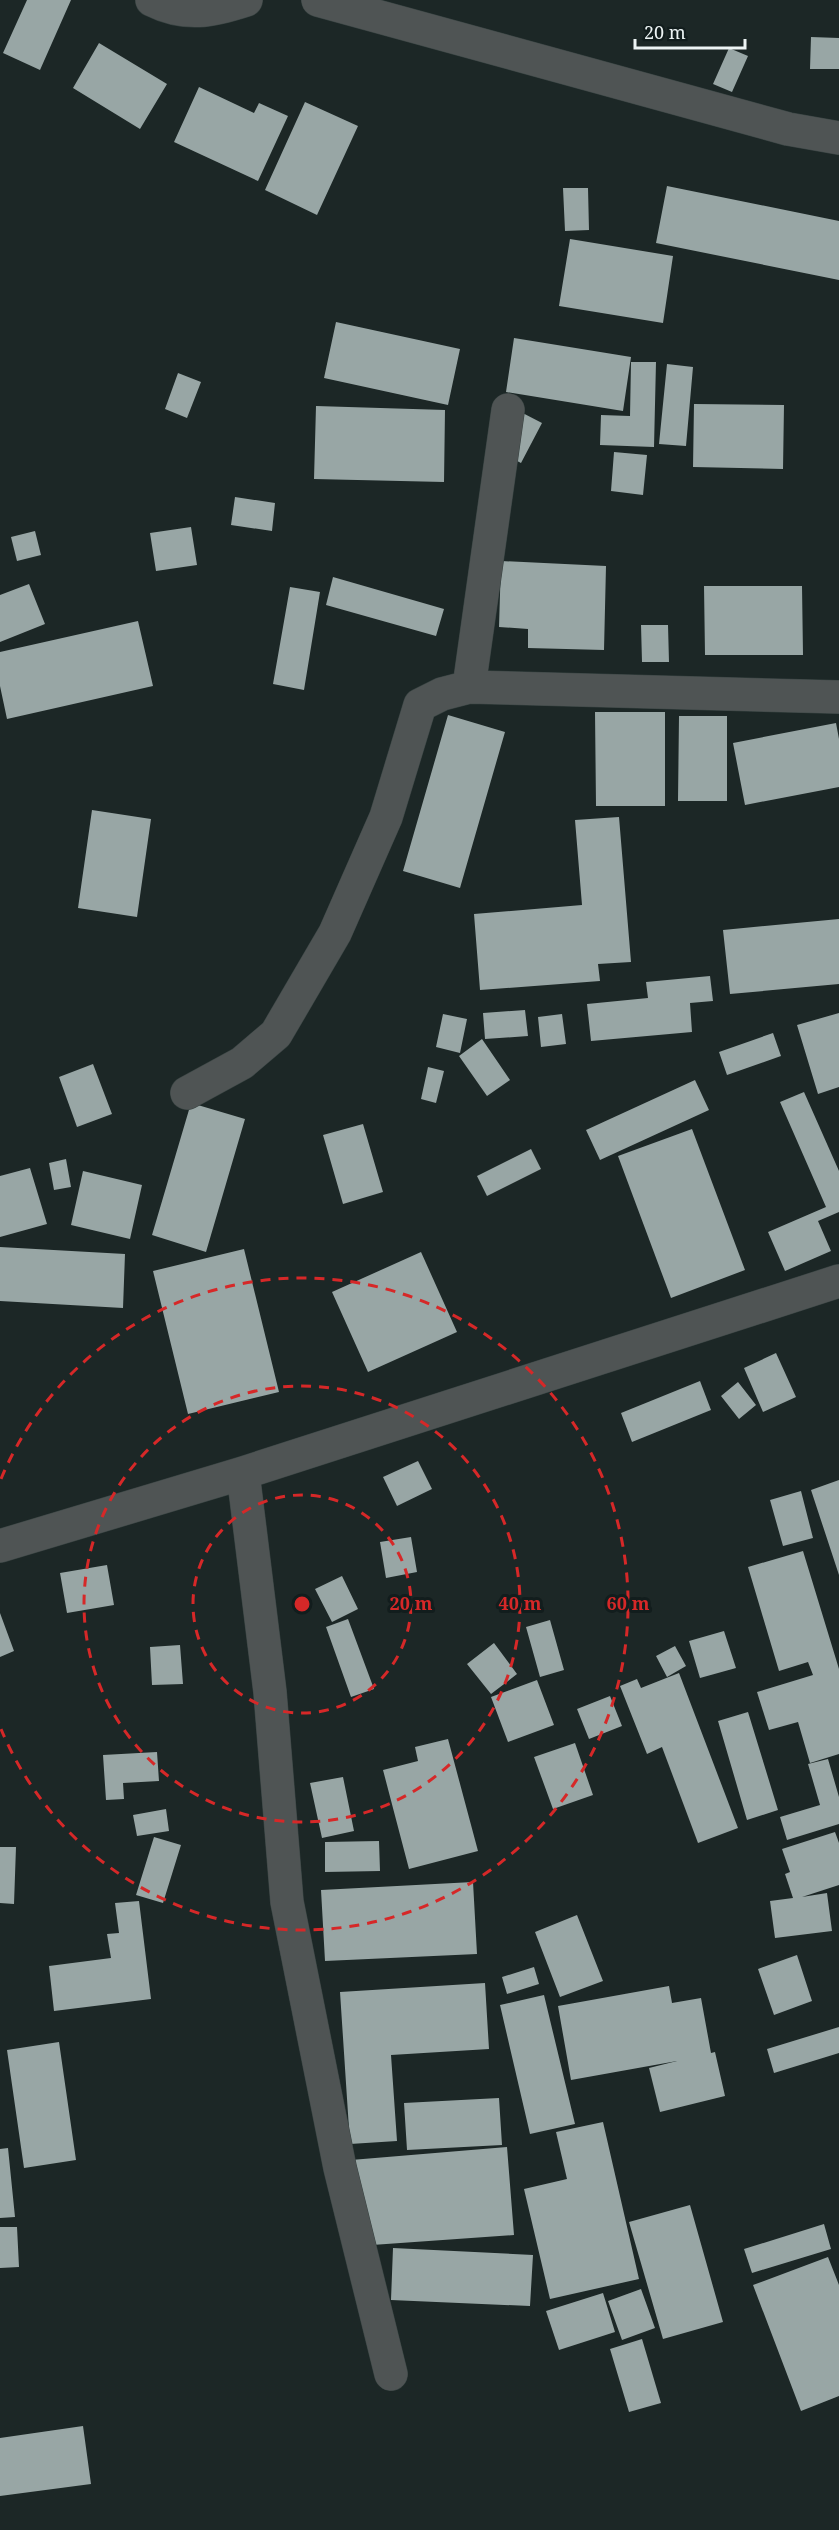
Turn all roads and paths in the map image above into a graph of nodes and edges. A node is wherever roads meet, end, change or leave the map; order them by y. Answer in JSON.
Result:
{"nodes":[{"id":1,"x":152,"y":0,"type":"edge"},
{"id":2,"x":246,"y":0,"type":"edge"},
{"id":3,"x":318,"y":0,"type":"edge"},
{"id":4,"x":839,"y":138,"type":"edge"},
{"id":5,"x":508,"y":410,"type":"dead end"},
{"id":6,"x":469,"y":687,"type":"junction"},
{"id":7,"x":839,"y":697,"type":"edge"},
{"id":8,"x":187,"y":1093,"type":"dead end"},
{"id":9,"x":839,"y":1281,"type":"edge"},
{"id":10,"x":243,"y":1473,"type":"junction"},
{"id":11,"x":0,"y":1546,"type":"edge"},
{"id":12,"x":391,"y":2374,"type":"dead end"}],
"edges":[{"from":1,"to":2,"type":"street"},
{"from":3,"to":4,"type":"street"},
{"from":5,"to":6,"type":"street"},
{"from":6,"to":7,"type":"street"},
{"from":6,"to":8,"type":"street"},
{"from":9,"to":10,"type":"street"},
{"from":10,"to":11,"type":"street"},
{"from":10,"to":12,"type":"street"}]}
